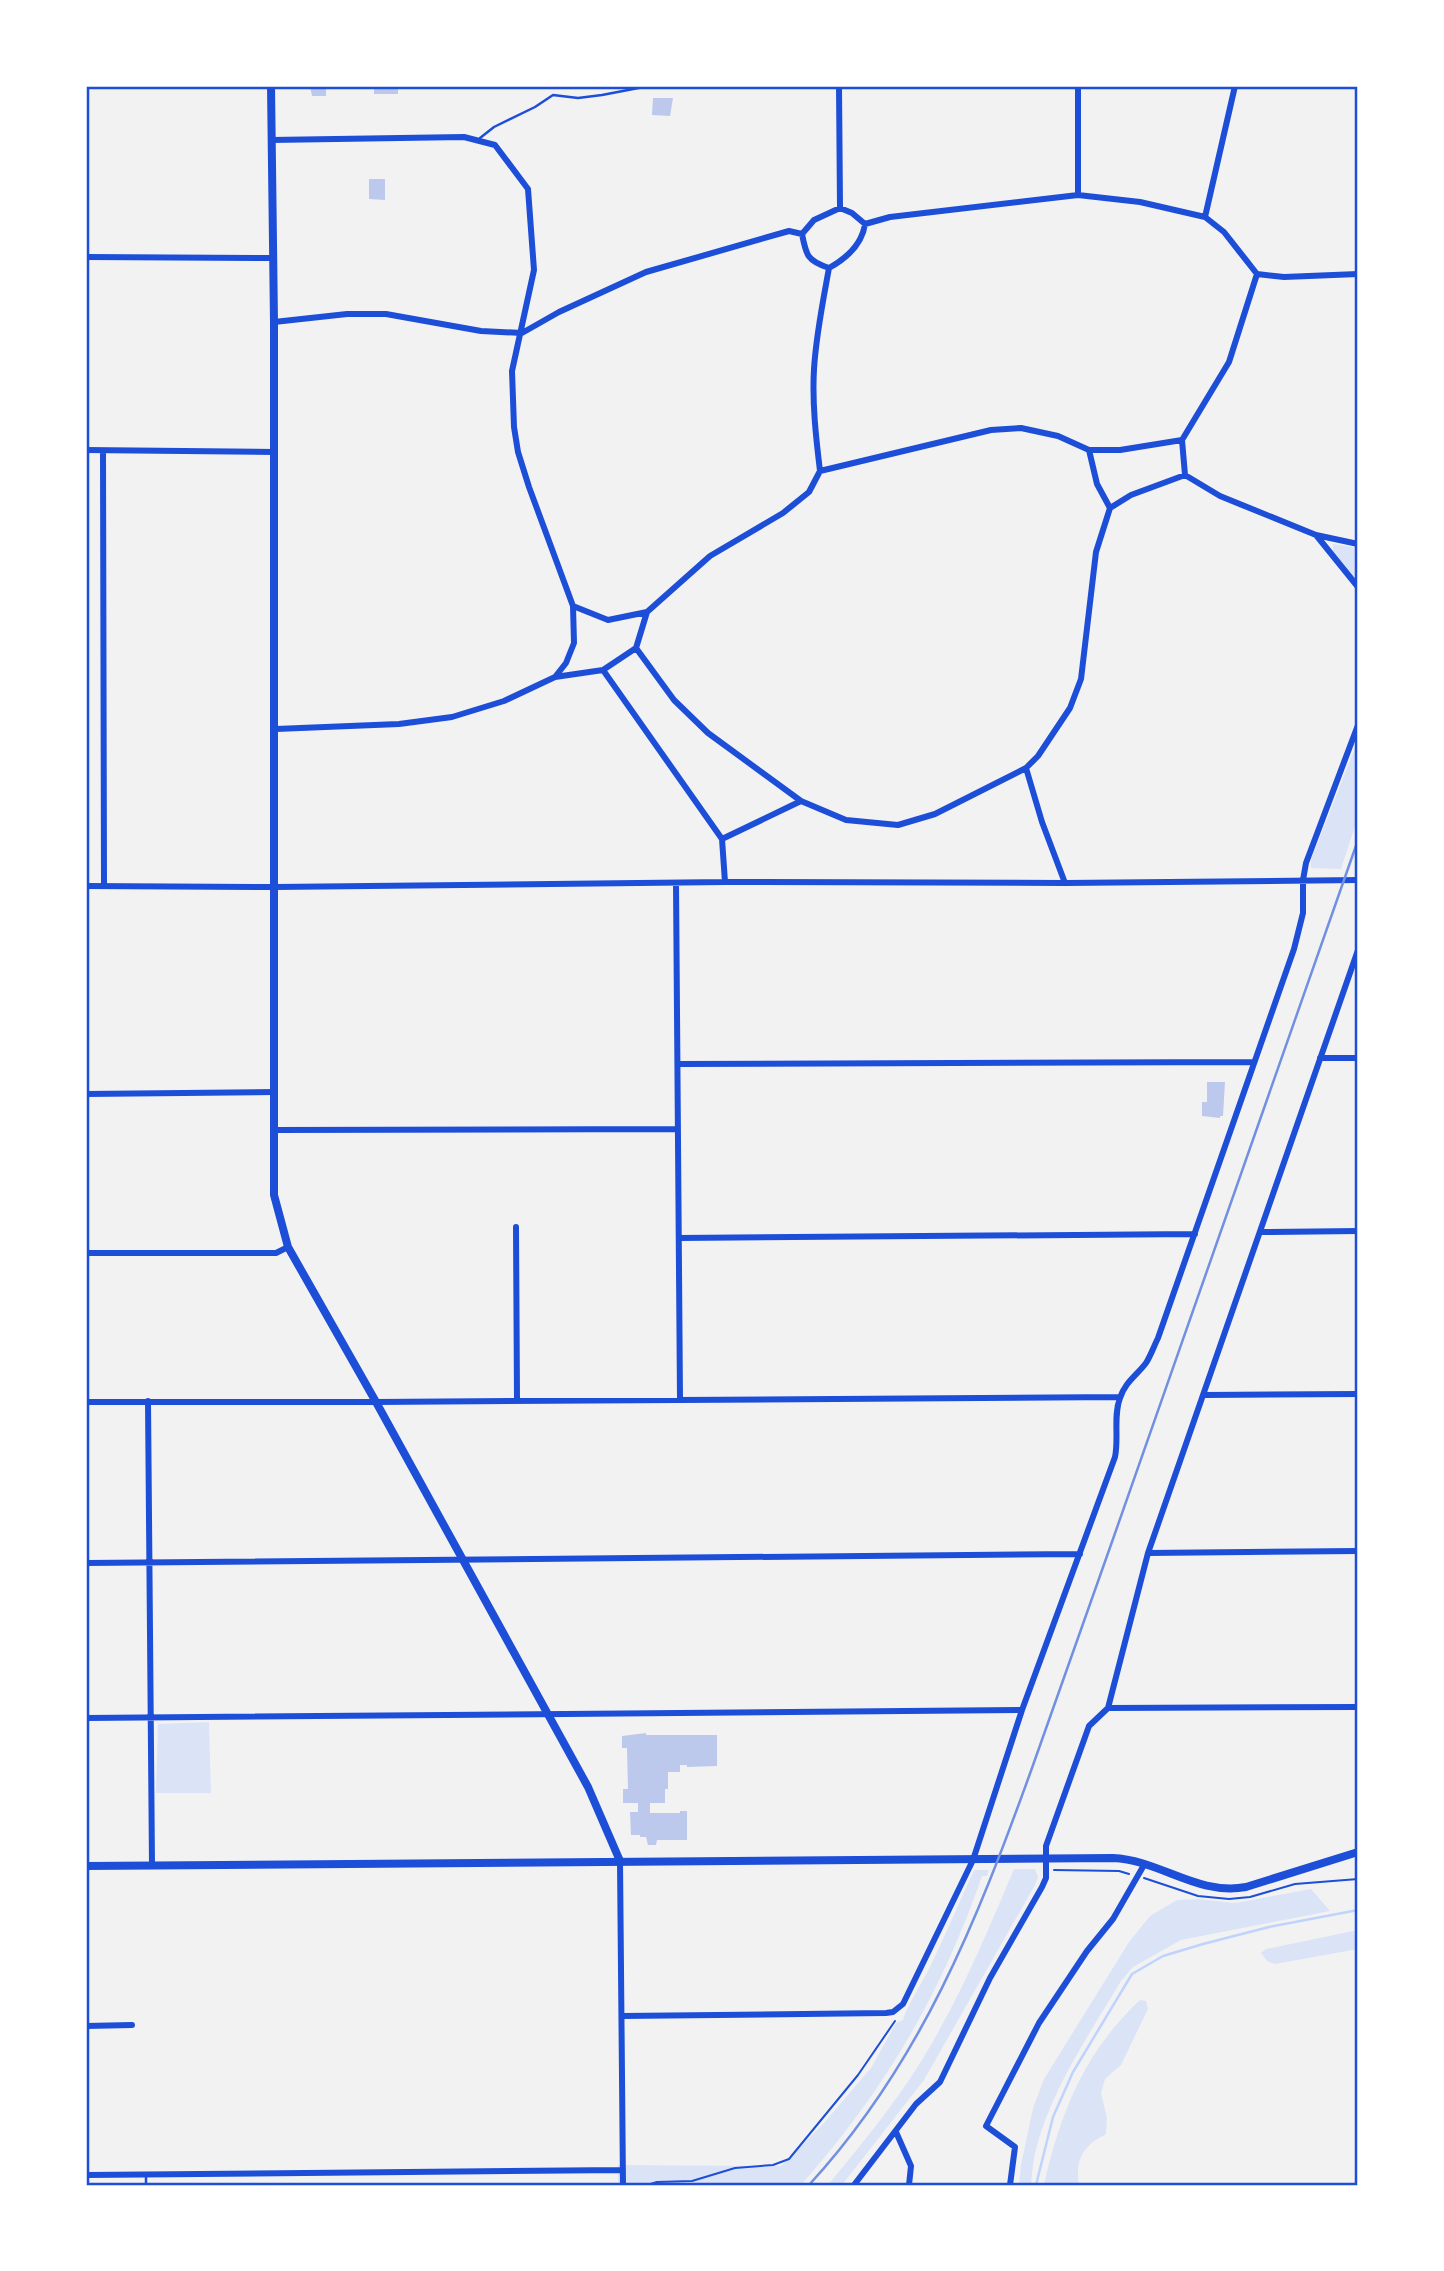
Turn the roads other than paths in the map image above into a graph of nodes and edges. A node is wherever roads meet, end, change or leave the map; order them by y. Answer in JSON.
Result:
{"nodes":[{"id":1,"x":271,"y":86,"type":"edge"},
{"id":2,"x":839,"y":86,"type":"edge"},
{"id":3,"x":1078,"y":86,"type":"edge"},
{"id":4,"x":1234,"y":86,"type":"edge"},
{"id":5,"x":667,"y":87,"type":"edge"},
{"id":6,"x":271,"y":140,"type":"junction"},
{"id":7,"x":477,"y":140,"type":"junction"},
{"id":8,"x":1078,"y":195,"type":"junction"},
{"id":9,"x":840,"y":208,"type":"junction"},
{"id":10,"x":1205,"y":217,"type":"junction"},
{"id":11,"x":864,"y":224,"type":"junction"},
{"id":12,"x":802,"y":234,"type":"junction"},
{"id":13,"x":86,"y":257,"type":"edge"},
{"id":14,"x":272,"y":258,"type":"junction"},
{"id":15,"x":829,"y":268,"type":"junction"},
{"id":16,"x":1257,"y":274,"type":"junction"},
{"id":17,"x":1358,"y":274,"type":"edge"},
{"id":18,"x":274,"y":322,"type":"junction"},
{"id":19,"x":522,"y":333,"type":"junction"},
{"id":20,"x":1182,"y":440,"type":"junction"},
{"id":21,"x":86,"y":450,"type":"edge"},
{"id":22,"x":1089,"y":450,"type":"junction"},
{"id":23,"x":103,"y":451,"type":"junction"},
{"id":24,"x":274,"y":452,"type":"junction"},
{"id":25,"x":820,"y":471,"type":"junction"},
{"id":26,"x":1185,"y":475,"type":"junction"},
{"id":27,"x":1111,"y":508,"type":"junction"},
{"id":28,"x":1316,"y":535,"type":"junction"},
{"id":29,"x":1358,"y":544,"type":"edge"},
{"id":30,"x":1358,"y":587,"type":"edge"},
{"id":31,"x":573,"y":606,"type":"junction"},
{"id":32,"x":647,"y":612,"type":"junction"},
{"id":33,"x":636,"y":648,"type":"junction"},
{"id":34,"x":603,"y":670,"type":"junction"},
{"id":35,"x":555,"y":677,"type":"junction"},
{"id":36,"x":1358,"y":725,"type":"edge"},
{"id":37,"x":276,"y":729,"type":"junction"},
{"id":38,"x":1026,"y":768,"type":"junction"},
{"id":39,"x":801,"y":800,"type":"junction"},
{"id":40,"x":722,"y":839,"type":"junction"},
{"id":41,"x":1303,"y":880,"type":"junction"},
{"id":42,"x":1358,"y":880,"type":"edge"},
{"id":43,"x":726,"y":882,"type":"junction"},
{"id":44,"x":676,"y":883,"type":"junction"},
{"id":45,"x":1065,"y":883,"type":"junction"},
{"id":46,"x":104,"y":886,"type":"junction"},
{"id":47,"x":86,"y":887,"type":"edge"},
{"id":48,"x":275,"y":887,"type":"junction"},
{"id":49,"x":1358,"y":950,"type":"edge"},
{"id":50,"x":1320,"y":1058,"type":"junction"},
{"id":51,"x":1358,"y":1058,"type":"edge"},
{"id":52,"x":1254,"y":1062,"type":"junction"},
{"id":53,"x":678,"y":1064,"type":"junction"},
{"id":54,"x":274,"y":1092,"type":"junction"},
{"id":55,"x":86,"y":1094,"type":"edge"},
{"id":56,"x":677,"y":1129,"type":"junction"},
{"id":57,"x":274,"y":1130,"type":"junction"},
{"id":58,"x":516,"y":1227,"type":"dead end"},
{"id":59,"x":1358,"y":1231,"type":"edge"},
{"id":60,"x":1260,"y":1232,"type":"junction"},
{"id":61,"x":1195,"y":1234,"type":"junction"},
{"id":62,"x":679,"y":1238,"type":"junction"},
{"id":63,"x":288,"y":1247,"type":"junction"},
{"id":64,"x":86,"y":1253,"type":"edge"},
{"id":65,"x":1358,"y":1394,"type":"edge"},
{"id":66,"x":1204,"y":1395,"type":"junction"},
{"id":67,"x":1120,"y":1397,"type":"junction"},
{"id":68,"x":680,"y":1399,"type":"junction"},
{"id":69,"x":517,"y":1400,"type":"junction"},
{"id":70,"x":148,"y":1401,"type":"junction"},
{"id":71,"x":86,"y":1402,"type":"edge"},
{"id":72,"x":376,"y":1402,"type":"junction"},
{"id":73,"x":1358,"y":1551,"type":"edge"},
{"id":74,"x":1148,"y":1553,"type":"junction"},
{"id":75,"x":1080,"y":1554,"type":"junction"},
{"id":76,"x":461,"y":1559,"type":"junction"},
{"id":77,"x":151,"y":1562,"type":"junction"},
{"id":78,"x":86,"y":1563,"type":"edge"},
{"id":79,"x":1358,"y":1707,"type":"edge"},
{"id":80,"x":1108,"y":1708,"type":"junction"},
{"id":81,"x":1022,"y":1710,"type":"junction"},
{"id":82,"x":548,"y":1714,"type":"junction"},
{"id":83,"x":152,"y":1717,"type":"junction"},
{"id":84,"x":86,"y":1718,"type":"edge"},
{"id":85,"x":1358,"y":1853,"type":"edge"},
{"id":86,"x":1045,"y":1859,"type":"junction"},
{"id":87,"x":973,"y":1860,"type":"junction"},
{"id":88,"x":620,"y":1861,"type":"junction"},
{"id":89,"x":152,"y":1865,"type":"junction"},
{"id":90,"x":1144,"y":1865,"type":"junction"},
{"id":91,"x":86,"y":1866,"type":"edge"},
{"id":92,"x":622,"y":2016,"type":"junction"},
{"id":93,"x":132,"y":2025,"type":"dead end"},
{"id":94,"x":86,"y":2026,"type":"edge"},
{"id":95,"x":896,"y":2132,"type":"junction"},
{"id":96,"x":623,"y":2170,"type":"junction"},
{"id":97,"x":146,"y":2174,"type":"junction"},
{"id":98,"x":86,"y":2175,"type":"edge"},
{"id":99,"x":146,"y":2185,"type":"edge"},
{"id":100,"x":623,"y":2185,"type":"edge"},
{"id":101,"x":854,"y":2185,"type":"edge"},
{"id":102,"x":909,"y":2185,"type":"edge"},
{"id":103,"x":1010,"y":2185,"type":"edge"}],
"edges":[{"from":1,"to":6,"type":"street"},
{"from":2,"to":9,"type":"street"},
{"from":3,"to":8,"type":"street"},
{"from":4,"to":10,"type":"street"},
{"from":5,"to":7,"type":"lane"},
{"from":6,"to":7,"type":"street"},
{"from":6,"to":14,"type":"street"},
{"from":7,"to":19,"type":"street"},
{"from":8,"to":10,"type":"street"},
{"from":8,"to":11,"type":"street"},
{"from":9,"to":11,"type":"street"},
{"from":9,"to":12,"type":"street"},
{"from":10,"to":16,"type":"street"},
{"from":11,"to":15,"type":"street"},
{"from":12,"to":15,"type":"street"},
{"from":12,"to":19,"type":"street"},
{"from":13,"to":14,"type":"street"},
{"from":14,"to":18,"type":"street"},
{"from":15,"to":25,"type":"street"},
{"from":16,"to":17,"type":"street"},
{"from":16,"to":20,"type":"street"},
{"from":18,"to":19,"type":"street"},
{"from":18,"to":24,"type":"street"},
{"from":19,"to":31,"type":"street"},
{"from":20,"to":22,"type":"street"},
{"from":20,"to":26,"type":"street"},
{"from":21,"to":23,"type":"street"},
{"from":22,"to":25,"type":"street"},
{"from":22,"to":27,"type":"street"},
{"from":23,"to":24,"type":"street"},
{"from":23,"to":46,"type":"street"},
{"from":24,"to":37,"type":"street"},
{"from":25,"to":32,"type":"street"},
{"from":26,"to":27,"type":"street"},
{"from":26,"to":28,"type":"street"},
{"from":27,"to":38,"type":"street"},
{"from":28,"to":29,"type":"street"},
{"from":28,"to":30,"type":"street"},
{"from":31,"to":32,"type":"street"},
{"from":31,"to":35,"type":"street"},
{"from":32,"to":33,"type":"street"},
{"from":33,"to":34,"type":"street"},
{"from":33,"to":39,"type":"street"},
{"from":34,"to":35,"type":"street"},
{"from":34,"to":40,"type":"street"},
{"from":35,"to":37,"type":"street"},
{"from":36,"to":41,"type":"street"},
{"from":37,"to":48,"type":"street"},
{"from":38,"to":39,"type":"street"},
{"from":38,"to":45,"type":"street"},
{"from":39,"to":40,"type":"street"},
{"from":40,"to":43,"type":"street"},
{"from":41,"to":42,"type":"street"},
{"from":41,"to":45,"type":"street"},
{"from":41,"to":52,"type":"street"},
{"from":43,"to":44,"type":"street"},
{"from":43,"to":45,"type":"street"},
{"from":44,"to":48,"type":"street"},
{"from":44,"to":53,"type":"street"},
{"from":46,"to":47,"type":"street"},
{"from":46,"to":48,"type":"street"},
{"from":48,"to":54,"type":"street"},
{"from":49,"to":50,"type":"street"},
{"from":50,"to":51,"type":"street"},
{"from":50,"to":60,"type":"street"},
{"from":52,"to":53,"type":"street"},
{"from":52,"to":61,"type":"street"},
{"from":53,"to":56,"type":"street"},
{"from":54,"to":55,"type":"street"},
{"from":54,"to":57,"type":"street"},
{"from":56,"to":57,"type":"street"},
{"from":56,"to":62,"type":"street"},
{"from":57,"to":63,"type":"street"},
{"from":58,"to":69,"type":"street"},
{"from":59,"to":60,"type":"street"},
{"from":60,"to":66,"type":"street"},
{"from":61,"to":62,"type":"street"},
{"from":61,"to":67,"type":"street"},
{"from":62,"to":68,"type":"street"},
{"from":63,"to":64,"type":"street"},
{"from":63,"to":72,"type":"street"},
{"from":65,"to":66,"type":"street"},
{"from":66,"to":74,"type":"street"},
{"from":67,"to":68,"type":"street"},
{"from":67,"to":75,"type":"street"},
{"from":68,"to":69,"type":"street"},
{"from":69,"to":72,"type":"street"},
{"from":70,"to":71,"type":"street"},
{"from":70,"to":72,"type":"street"},
{"from":70,"to":77,"type":"street"},
{"from":72,"to":76,"type":"street"},
{"from":73,"to":74,"type":"street"},
{"from":74,"to":80,"type":"street"},
{"from":75,"to":76,"type":"street"},
{"from":75,"to":81,"type":"street"},
{"from":76,"to":77,"type":"street"},
{"from":76,"to":82,"type":"street"},
{"from":77,"to":78,"type":"street"},
{"from":77,"to":83,"type":"street"},
{"from":79,"to":80,"type":"street"},
{"from":80,"to":86,"type":"street"},
{"from":81,"to":82,"type":"street"},
{"from":81,"to":87,"type":"street"},
{"from":82,"to":83,"type":"street"},
{"from":82,"to":88,"type":"street"},
{"from":83,"to":84,"type":"street"},
{"from":83,"to":89,"type":"street"},
{"from":85,"to":90,"type":"street"},
{"from":86,"to":87,"type":"street"},
{"from":86,"to":90,"type":"street"},
{"from":86,"to":95,"type":"street"},
{"from":87,"to":88,"type":"street"},
{"from":87,"to":92,"type":"street"},
{"from":88,"to":89,"type":"street"},
{"from":88,"to":92,"type":"street"},
{"from":89,"to":91,"type":"street"},
{"from":90,"to":103,"type":"street"},
{"from":92,"to":96,"type":"street"},
{"from":93,"to":94,"type":"street"},
{"from":95,"to":101,"type":"street"},
{"from":95,"to":102,"type":"street"},
{"from":96,"to":97,"type":"street"},
{"from":96,"to":100,"type":"street"},
{"from":97,"to":98,"type":"street"},
{"from":97,"to":99,"type":"lane"}]}
